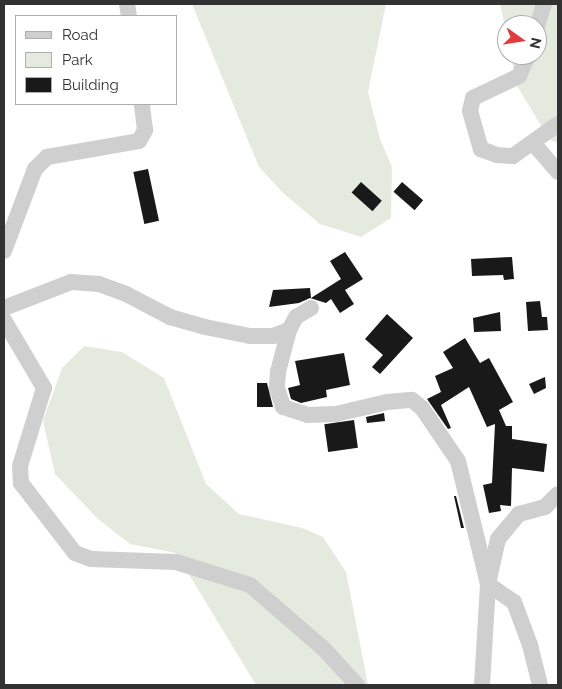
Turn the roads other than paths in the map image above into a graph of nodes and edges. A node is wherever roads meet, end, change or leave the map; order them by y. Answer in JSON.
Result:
{"nodes":[{"id":1,"x":524,"y":65,"type":"edge"},
{"id":2,"x":142,"y":105,"type":"edge"},
{"id":3,"x":558,"y":124,"type":"edge"},
{"id":4,"x":533,"y":143,"type":"junction"},
{"id":5,"x":558,"y":172,"type":"edge"},
{"id":6,"x":4,"y":251,"type":"edge"},
{"id":7,"x":4,"y":308,"type":"edge"},
{"id":8,"x":311,"y":308,"type":"dead end"},
{"id":9,"x":4,"y":320,"type":"edge"},
{"id":10,"x":290,"y":330,"type":"junction"},
{"id":11,"x":558,"y":494,"type":"edge"},
{"id":12,"x":488,"y":584,"type":"junction"},
{"id":13,"x":357,"y":685,"type":"edge"},
{"id":14,"x":482,"y":685,"type":"edge"},
{"id":15,"x":540,"y":685,"type":"edge"}],
"edges":[{"from":1,"to":4,"type":"street"},
{"from":2,"to":6,"type":"street"},
{"from":3,"to":4,"type":"street"},
{"from":4,"to":5,"type":"street"},
{"from":7,"to":10,"type":"street"},
{"from":8,"to":10,"type":"street"},
{"from":9,"to":13,"type":"street"},
{"from":10,"to":12,"type":"street"},
{"from":11,"to":12,"type":"street"},
{"from":12,"to":14,"type":"street"},
{"from":12,"to":15,"type":"street"}]}
